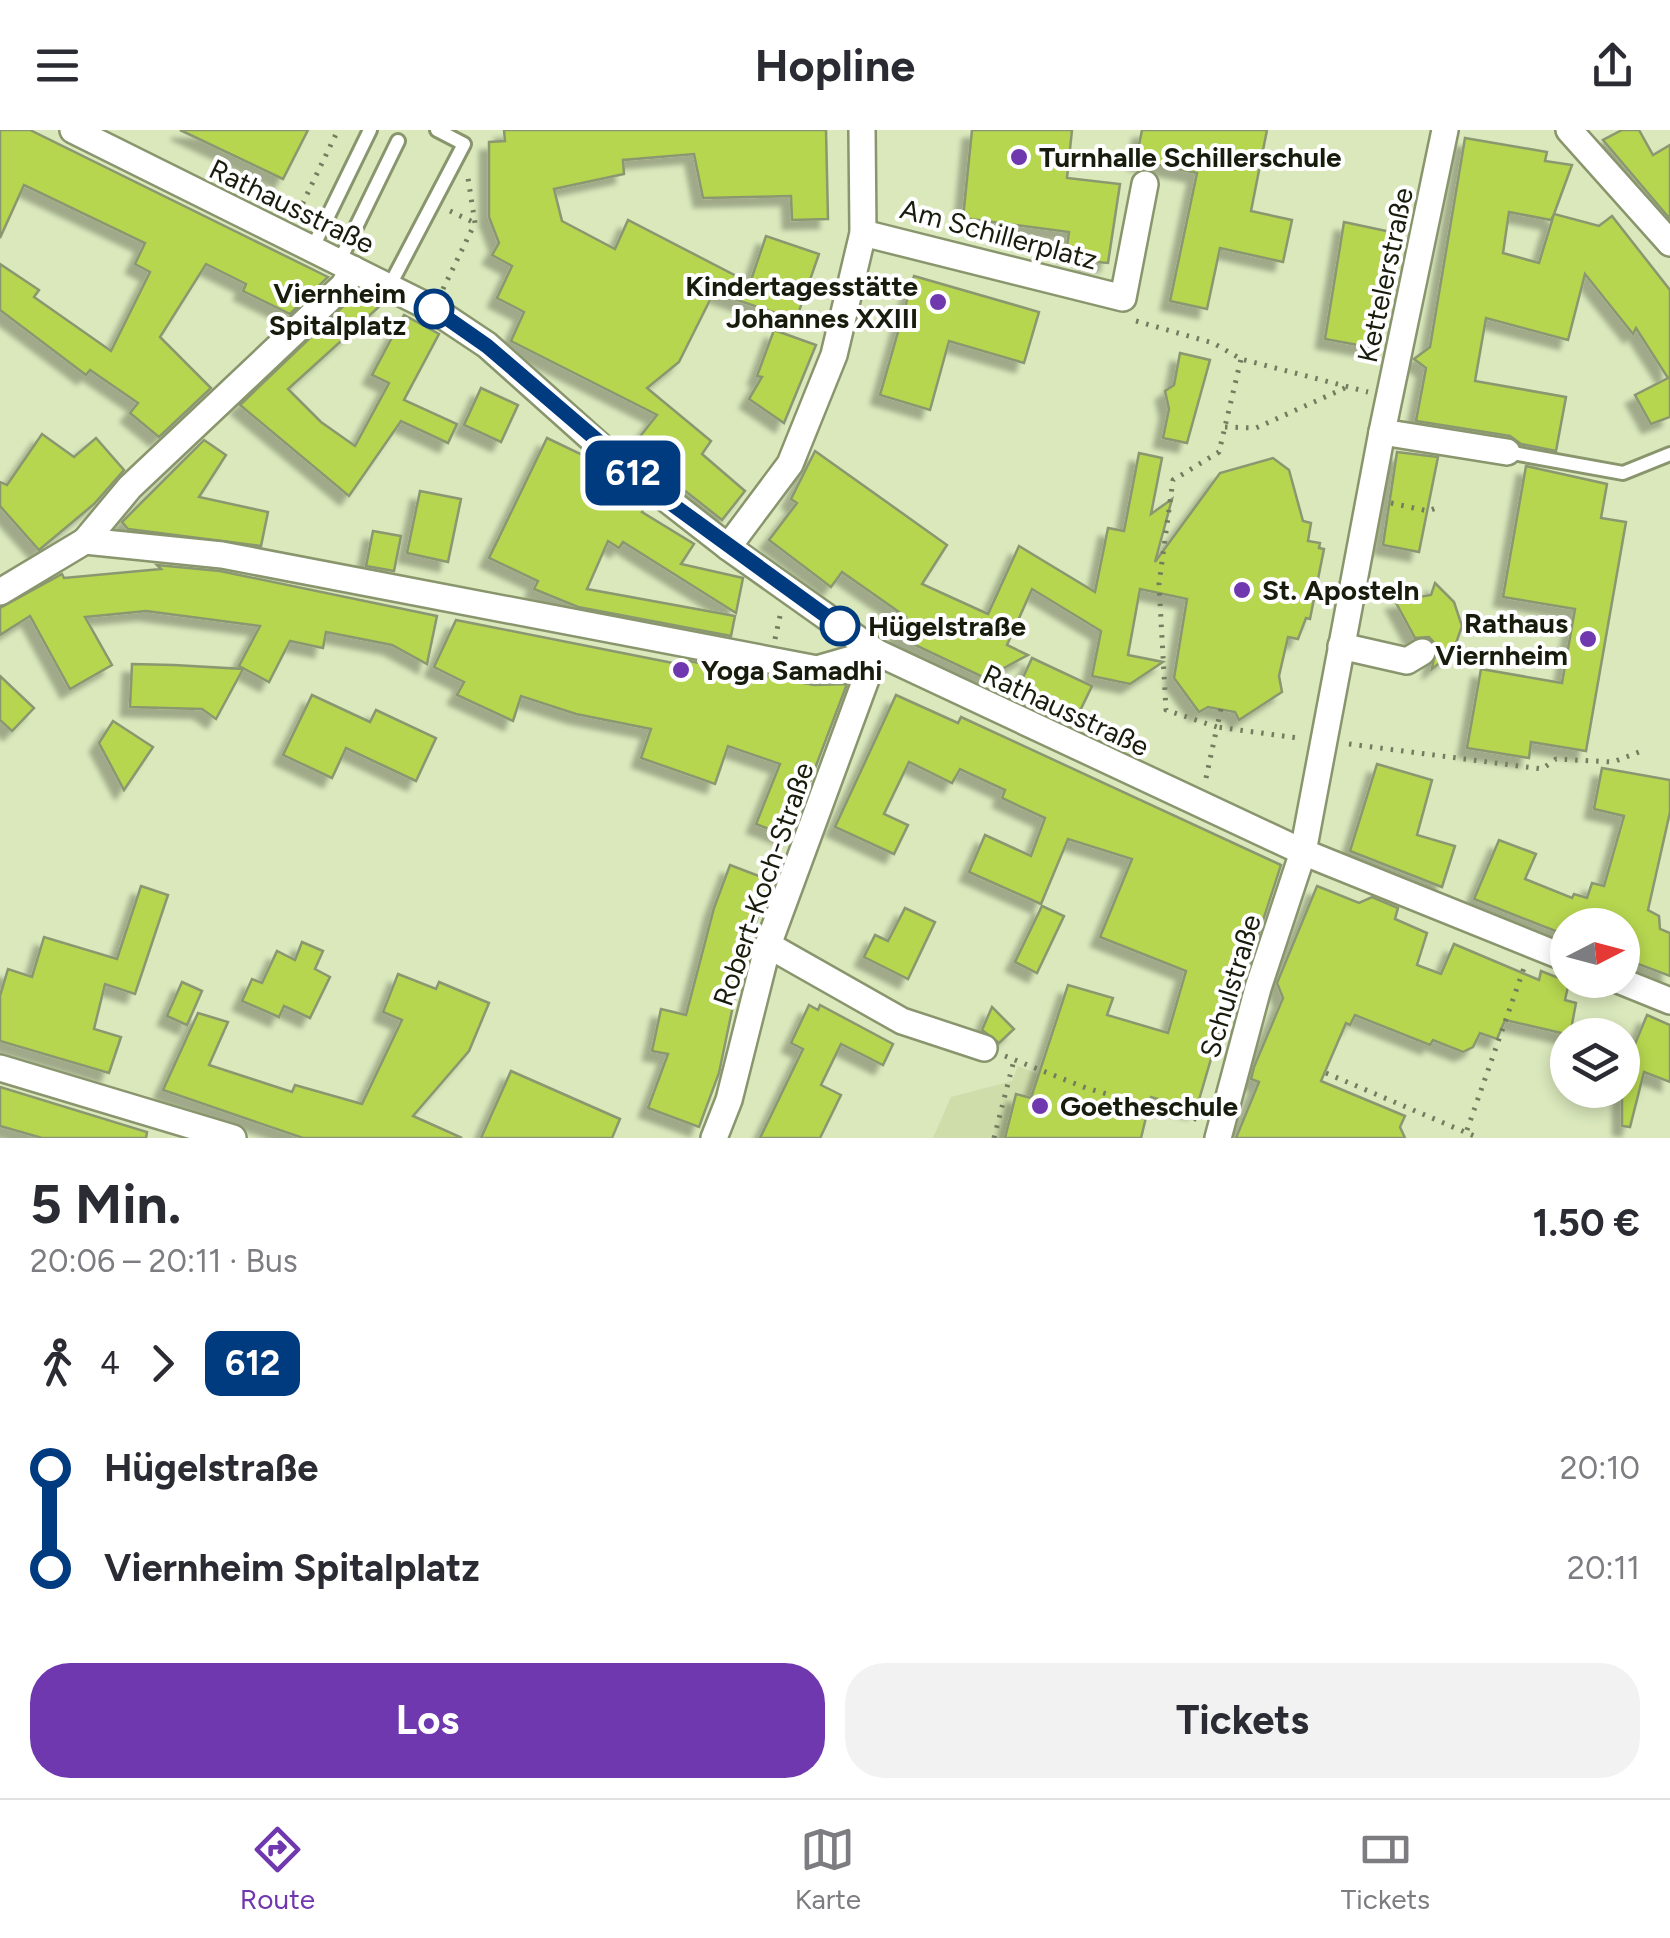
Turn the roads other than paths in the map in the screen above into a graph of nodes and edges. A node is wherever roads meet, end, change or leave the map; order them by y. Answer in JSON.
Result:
{"nodes":[{"id":1,"x":73,"y":130,"type":"edge"},
{"id":2,"x":370,"y":130,"type":"edge"},
{"id":3,"x":437,"y":130,"type":"edge"},
{"id":4,"x":862,"y":130,"type":"edge"},
{"id":5,"x":1445,"y":130,"type":"edge"},
{"id":6,"x":1569,"y":130,"type":"edge"},
{"id":7,"x":398,"y":141,"type":"dead end"},
{"id":8,"x":1145,"y":184,"type":"dead end"},
{"id":9,"x":863,"y":232,"type":"junction"},
{"id":10,"x":1670,"y":243,"type":"edge"},
{"id":11,"x":312,"y":249,"type":"junction"},
{"id":12,"x":346,"y":266,"type":"junction"},
{"id":13,"x":389,"y":287,"type":"junction"},
{"id":14,"x":1382,"y":432,"type":"junction"},
{"id":15,"x":1507,"y":452,"type":"joint"},
{"id":16,"x":1670,"y":454,"type":"edge"},
{"id":17,"x":85,"y":541,"type":"junction"},
{"id":18,"x":728,"y":548,"type":"junction"},
{"id":19,"x":0,"y":592,"type":"edge"},
{"id":20,"x":1341,"y":646,"type":"junction"},
{"id":21,"x":876,"y":652,"type":"junction"},
{"id":22,"x":1422,"y":652,"type":"dead end"},
{"id":23,"x":1304,"y":852,"type":"junction"},
{"id":24,"x":768,"y":945,"type":"junction"},
{"id":25,"x":1550,"y":952,"type":"edge"},
{"id":26,"x":1640,"y":989,"type":"edge"},
{"id":27,"x":1670,"y":1001,"type":"edge"},
{"id":28,"x":984,"y":1048,"type":"road end"},
{"id":29,"x":0,"y":1068,"type":"edge"},
{"id":30,"x":1220,"y":1132,"type":"edge"},
{"id":31,"x":233,"y":1138,"type":"edge"},
{"id":32,"x":714,"y":1138,"type":"edge"}],
"edges":[{"from":1,"to":11,"type":"street","name":"Rathausstraße"},
{"from":2,"to":11,"type":"lane"},
{"from":3,"to":13,"type":"lane"},
{"from":4,"to":9,"type":"street"},
{"from":5,"to":14,"type":"street","name":"Kettelerstraße"},
{"from":6,"to":10,"type":"street"},
{"from":7,"to":12,"type":"lane"},
{"from":8,"to":9,"type":"street","name":"Am Schillerplatz"},
{"from":9,"to":18,"type":"street"},
{"from":11,"to":12,"type":"street","name":"Rathausstraße"},
{"from":12,"to":13,"type":"street","name":"Rathausstraße"},
{"from":12,"to":17,"type":"street"},
{"from":13,"to":18,"type":"street","name":"Rathausstraße"},
{"from":14,"to":15,"type":"street"},
{"from":14,"to":20,"type":"street","name":"Kettelerstraße"},
{"from":15,"to":16,"type":"lane"},
{"from":17,"to":19,"type":"street"},
{"from":17,"to":21,"type":"street"},
{"from":18,"to":21,"type":"street","name":"Rathausstraße"},
{"from":20,"to":22,"type":"street"},
{"from":20,"to":23,"type":"street","name":"Kettelerstraße"},
{"from":21,"to":23,"type":"street","name":"Rathausstraße"},
{"from":21,"to":24,"type":"street","name":"Robert-Koch-Straße"},
{"from":23,"to":25,"type":"street","name":"Rathausstraße"},
{"from":23,"to":30,"type":"street","name":"Schulstraße"},
{"from":24,"to":28,"type":"street"},
{"from":24,"to":32,"type":"street","name":"Robert-Koch-Straße"},
{"from":26,"to":27,"type":"street"},
{"from":29,"to":31,"type":"street"}]}
